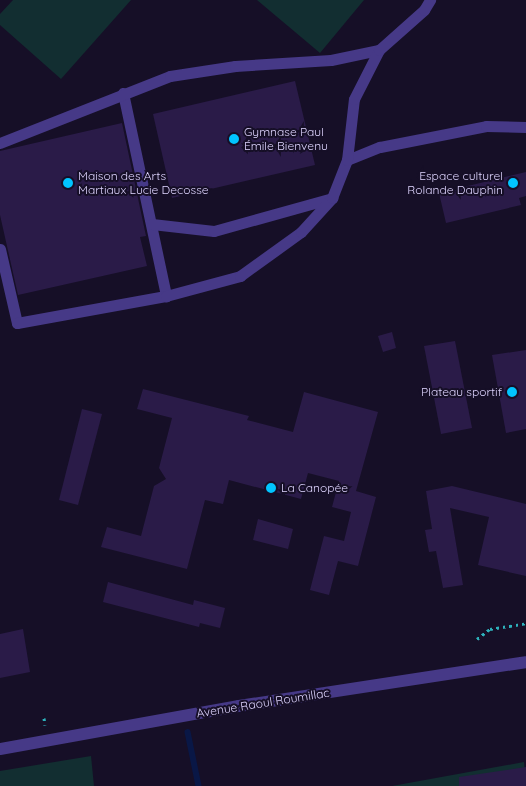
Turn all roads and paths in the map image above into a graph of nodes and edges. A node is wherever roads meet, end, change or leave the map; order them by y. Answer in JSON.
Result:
{"nodes":[{"id":1,"x":430,"y":0,"type":"edge"},
{"id":2,"x":380,"y":50,"type":"junction"},
{"id":3,"x":123,"y":93,"type":"junction"},
{"id":4,"x":526,"y":127,"type":"edge"},
{"id":5,"x":0,"y":143,"type":"edge"},
{"id":6,"x":346,"y":160,"type":"junction"},
{"id":7,"x":332,"y":198,"type":"junction"},
{"id":8,"x":152,"y":224,"type":"junction"},
{"id":9,"x":0,"y":249,"type":"edge"},
{"id":10,"x":166,"y":296,"type":"junction"},
{"id":11,"x":526,"y":623,"type":"edge"},
{"id":12,"x":478,"y":639,"type":"dead end"},
{"id":13,"x":526,"y":662,"type":"edge"},
{"id":14,"x":0,"y":749,"type":"edge"}],
"edges":[{"from":1,"to":2,"type":"lane"},
{"from":2,"to":3,"type":"lane"},
{"from":2,"to":6,"type":"lane"},
{"from":3,"to":5,"type":"lane"},
{"from":3,"to":8,"type":"lane"},
{"from":4,"to":6,"type":"lane"},
{"from":6,"to":7,"type":"lane"},
{"from":7,"to":8,"type":"lane"},
{"from":7,"to":10,"type":"lane"},
{"from":8,"to":10,"type":"lane"},
{"from":9,"to":10,"type":"lane"},
{"from":11,"to":12,"type":"path"},
{"from":13,"to":14,"type":"street","name":"Avenue Raoul Roumillac"}]}
